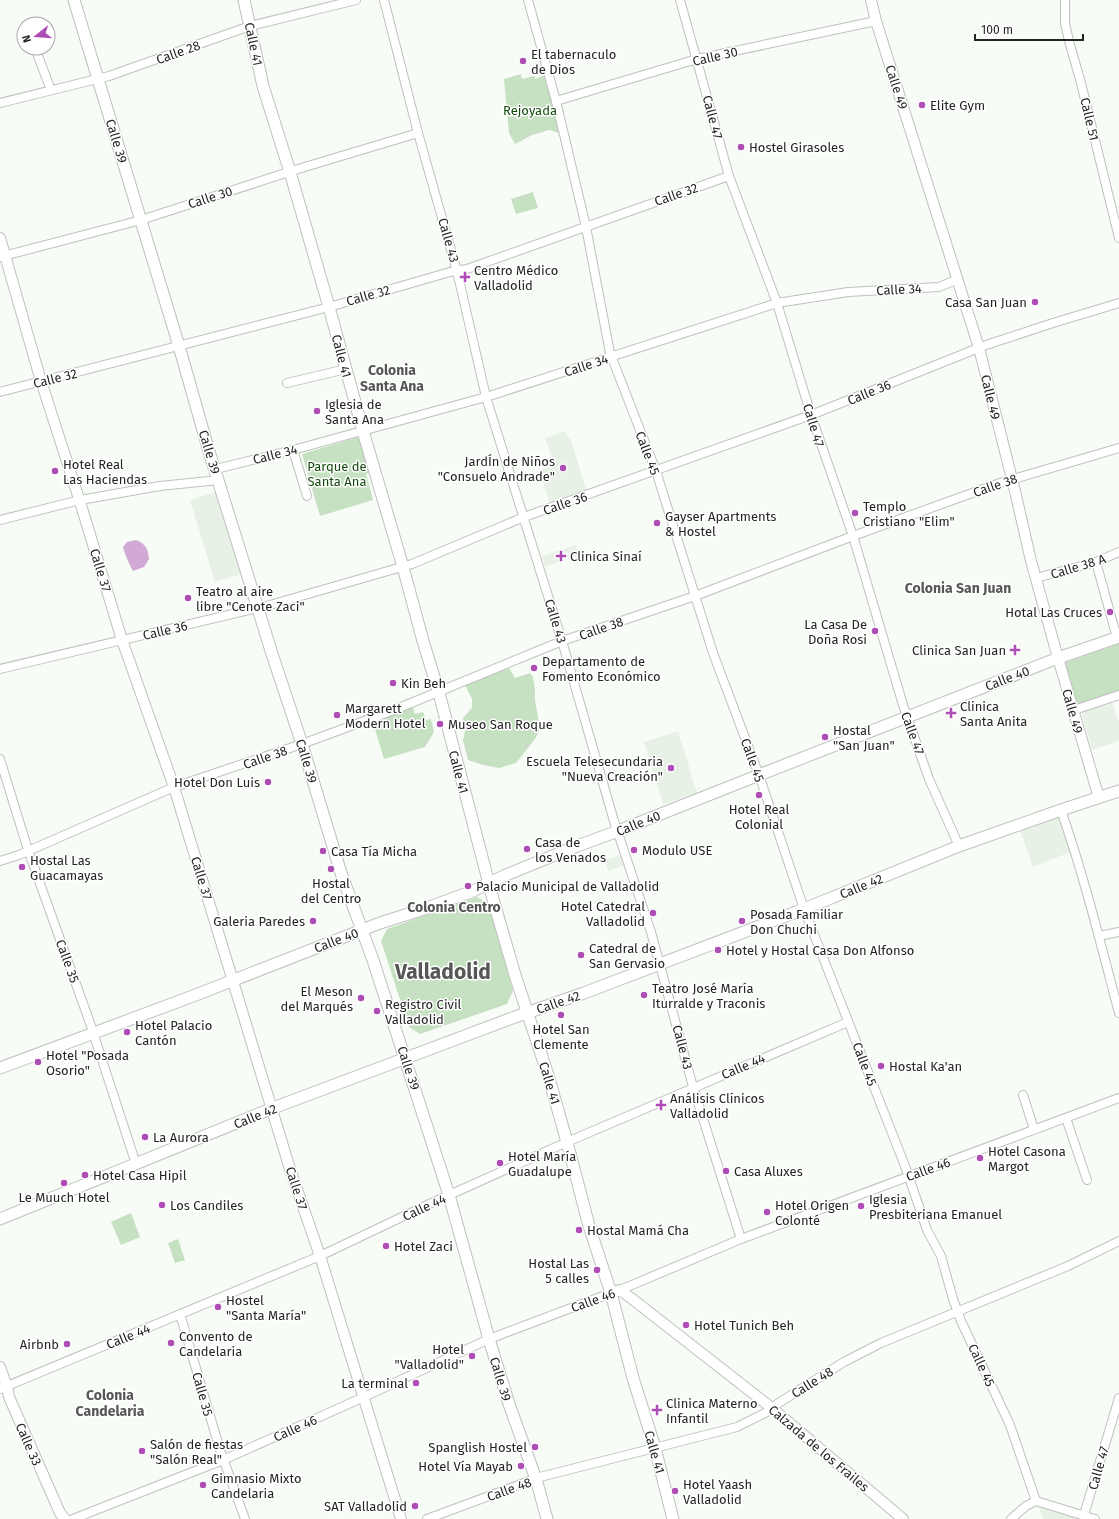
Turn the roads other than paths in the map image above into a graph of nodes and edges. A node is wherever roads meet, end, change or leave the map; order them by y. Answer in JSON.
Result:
{"nodes":[{"id":1,"x":74,"y":0,"type":"edge"},
{"id":2,"x":244,"y":0,"type":"edge"},
{"id":3,"x":356,"y":0,"type":"edge"},
{"id":4,"x":384,"y":0,"type":"edge"},
{"id":5,"x":528,"y":0,"type":"edge"},
{"id":6,"x":680,"y":0,"type":"edge"},
{"id":7,"x":872,"y":0,"type":"edge"},
{"id":8,"x":1065,"y":0,"type":"edge"},
{"id":9,"x":876,"y":22,"type":"junction"},
{"id":10,"x":250,"y":26,"type":"junction"},
{"id":11,"x":38,"y":56,"type":"edge"},
{"id":12,"x":697,"y":59,"type":"junction"},
{"id":13,"x":98,"y":79,"type":"junction"},
{"id":14,"x":51,"y":90,"type":"junction"},
{"id":15,"x":556,"y":101,"type":"junction"},
{"id":16,"x":0,"y":103,"type":"edge"},
{"id":17,"x":418,"y":133,"type":"junction"},
{"id":18,"x":290,"y":172,"type":"junction"},
{"id":19,"x":729,"y":176,"type":"junction"},
{"id":20,"x":141,"y":220,"type":"junction"},
{"id":21,"x":586,"y":227,"type":"junction"},
{"id":22,"x":0,"y":238,"type":"edge"},
{"id":23,"x":1119,"y":238,"type":"edge"},
{"id":24,"x":3,"y":257,"type":"edge"},
{"id":25,"x":457,"y":271,"type":"junction"},
{"id":26,"x":958,"y":279,"type":"junction"},
{"id":27,"x":777,"y":303,"type":"junction"},
{"id":28,"x":1119,"y":303,"type":"edge"},
{"id":29,"x":329,"y":307,"type":"junction"},
{"id":30,"x":180,"y":346,"type":"junction"},
{"id":31,"x":979,"y":348,"type":"junction"},
{"id":32,"x":611,"y":357,"type":"junction"},
{"id":33,"x":346,"y":369,"type":"junction"},
{"id":34,"x":41,"y":381,"type":"junction"},
{"id":35,"x":287,"y":383,"type":"dead end"},
{"id":36,"x":0,"y":392,"type":"edge"},
{"id":37,"x":486,"y":397,"type":"junction"},
{"id":38,"x":811,"y":416,"type":"junction"},
{"id":39,"x":363,"y":431,"type":"junction"},
{"id":40,"x":1119,"y":448,"type":"edge"},
{"id":41,"x":293,"y":450,"type":"junction"},
{"id":42,"x":216,"y":468,"type":"junction"},
{"id":43,"x":656,"y":471,"type":"junction"},
{"id":44,"x":1012,"y":479,"type":"junction"},
{"id":45,"x":219,"y":480,"type":"junction"},
{"id":46,"x":307,"y":496,"type":"dead end"},
{"id":47,"x":80,"y":500,"type":"junction"},
{"id":48,"x":524,"y":517,"type":"junction"},
{"id":49,"x":0,"y":520,"type":"edge"},
{"id":50,"x":853,"y":536,"type":"junction"},
{"id":51,"x":1119,"y":552,"type":"edge"},
{"id":52,"x":1096,"y":562,"type":"junction"},
{"id":53,"x":403,"y":567,"type":"junction"},
{"id":54,"x":1036,"y":578,"type":"junction"},
{"id":55,"x":695,"y":596,"type":"junction"},
{"id":56,"x":258,"y":608,"type":"junction"},
{"id":57,"x":1118,"y":638,"type":"edge"},
{"id":58,"x":122,"y":640,"type":"junction"},
{"id":59,"x":562,"y":641,"type":"junction"},
{"id":60,"x":1058,"y":658,"type":"junction"},
{"id":61,"x":0,"y":669,"type":"edge"},
{"id":62,"x":439,"y":692,"type":"junction"},
{"id":63,"x":1119,"y":694,"type":"edge"},
{"id":64,"x":1074,"y":710,"type":"junction"},
{"id":65,"x":907,"y":717,"type":"junction"},
{"id":66,"x":302,"y":744,"type":"junction"},
{"id":67,"x":0,"y":759,"type":"edge"},
{"id":68,"x":759,"y":775,"type":"junction"},
{"id":69,"x":174,"y":787,"type":"junction"},
{"id":70,"x":1119,"y":791,"type":"edge"},
{"id":71,"x":1099,"y":798,"type":"junction"},
{"id":72,"x":1061,"y":810,"type":"junction"},
{"id":73,"x":618,"y":831,"type":"junction"},
{"id":74,"x":959,"y":846,"type":"junction"},
{"id":75,"x":28,"y":850,"type":"junction"},
{"id":76,"x":0,"y":861,"type":"edge"},
{"id":77,"x":490,"y":882,"type":"junction"},
{"id":78,"x":804,"y":909,"type":"junction"},
{"id":79,"x":362,"y":930,"type":"junction"},
{"id":80,"x":1119,"y":932,"type":"edge"},
{"id":81,"x":1099,"y":936,"type":"junction"},
{"id":82,"x":661,"y":964,"type":"junction"},
{"id":83,"x":233,"y":980,"type":"junction"},
{"id":84,"x":527,"y":1013,"type":"junction"},
{"id":85,"x":1119,"y":1013,"type":"edge"},
{"id":86,"x":848,"y":1022,"type":"junction"},
{"id":87,"x":94,"y":1034,"type":"junction"},
{"id":88,"x":405,"y":1058,"type":"junction"},
{"id":89,"x":0,"y":1068,"type":"edge"},
{"id":90,"x":693,"y":1087,"type":"junction"},
{"id":91,"x":1023,"y":1095,"type":"dead end"},
{"id":92,"x":1119,"y":1098,"type":"edge"},
{"id":93,"x":273,"y":1108,"type":"junction"},
{"id":94,"x":1066,"y":1118,"type":"junction"},
{"id":95,"x":1034,"y":1129,"type":"junction"},
{"id":96,"x":567,"y":1142,"type":"junction"},
{"id":97,"x":136,"y":1164,"type":"junction"},
{"id":98,"x":909,"y":1176,"type":"junction"},
{"id":99,"x":1087,"y":1180,"type":"dead end"},
{"id":100,"x":449,"y":1195,"type":"junction"},
{"id":101,"x":0,"y":1219,"type":"edge"},
{"id":102,"x":740,"y":1239,"type":"junction"},
{"id":103,"x":1119,"y":1241,"type":"edge"},
{"id":104,"x":320,"y":1256,"type":"junction"},
{"id":105,"x":615,"y":1291,"type":"junction"},
{"id":106,"x":958,"y":1312,"type":"junction"},
{"id":107,"x":180,"y":1314,"type":"junction"},
{"id":108,"x":489,"y":1339,"type":"junction"},
{"id":109,"x":0,"y":1367,"type":"edge"},
{"id":110,"x":4,"y":1388,"type":"edge"},
{"id":111,"x":364,"y":1398,"type":"junction"},
{"id":112,"x":1119,"y":1398,"type":"edge"},
{"id":113,"x":773,"y":1410,"type":"junction"},
{"id":114,"x":655,"y":1448,"type":"junction"},
{"id":115,"x":223,"y":1460,"type":"junction"},
{"id":116,"x":536,"y":1479,"type":"junction"},
{"id":117,"x":1036,"y":1501,"type":"junction"},
{"id":118,"x":1084,"y":1515,"type":"junction"},
{"id":119,"x":65,"y":1519,"type":"edge"},
{"id":120,"x":73,"y":1519,"type":"edge"},
{"id":121,"x":245,"y":1519,"type":"edge"},
{"id":122,"x":401,"y":1519,"type":"edge"},
{"id":123,"x":427,"y":1519,"type":"edge"},
{"id":124,"x":547,"y":1519,"type":"edge"},
{"id":125,"x":673,"y":1519,"type":"edge"},
{"id":126,"x":903,"y":1519,"type":"edge"},
{"id":127,"x":1011,"y":1519,"type":"edge"},
{"id":128,"x":1095,"y":1519,"type":"edge"}],
"edges":[{"from":1,"to":13,"type":"main road","name":"Calle 39"},
{"from":2,"to":10,"type":"main road","name":"Calle 41"},
{"from":3,"to":10,"type":"street","name":"Calle 28"},
{"from":4,"to":17,"type":"street","name":"Calle 43"},
{"from":5,"to":15,"type":"street","name":"Calle 45"},
{"from":6,"to":12,"type":"street","name":"Calle 47"},
{"from":7,"to":9,"type":"street","name":"Calle 49"},
{"from":8,"to":23,"type":"street","name":"Calle 51"},
{"from":9,"to":12,"type":"street","name":"Calle 30"},
{"from":9,"to":26,"type":"street","name":"Calle 49"},
{"from":10,"to":13,"type":"street","name":"Calle 28"},
{"from":10,"to":18,"type":"main road","name":"Calle 41"},
{"from":11,"to":14,"type":"street"},
{"from":12,"to":15,"type":"street","name":"Calle 30"},
{"from":12,"to":19,"type":"street","name":"Calle 47"},
{"from":13,"to":14,"type":"street","name":"Calle 28"},
{"from":13,"to":20,"type":"main road","name":"Calle 39"},
{"from":14,"to":16,"type":"street","name":"Calle 28"},
{"from":15,"to":21,"type":"street","name":"Calle 45"},
{"from":17,"to":18,"type":"street","name":"Calle 30"},
{"from":17,"to":25,"type":"street","name":"Calle 43"},
{"from":18,"to":20,"type":"street","name":"Calle 30"},
{"from":18,"to":29,"type":"main road","name":"Calle 41"},
{"from":19,"to":21,"type":"street","name":"Calle 32"},
{"from":19,"to":27,"type":"street","name":"Calle 47"},
{"from":20,"to":24,"type":"street","name":"Calle 30"},
{"from":20,"to":30,"type":"main road","name":"Calle 39"},
{"from":21,"to":25,"type":"street","name":"Calle 32"},
{"from":21,"to":32,"type":"street","name":"Calle 45"},
{"from":22,"to":24,"type":"street","name":"Calle 37"},
{"from":24,"to":34,"type":"street","name":"Calle 37"},
{"from":25,"to":29,"type":"street","name":"Calle 32"},
{"from":25,"to":37,"type":"street","name":"Calle 43"},
{"from":26,"to":27,"type":"street","name":"Calle 34"},
{"from":26,"to":31,"type":"street","name":"Calle 49"},
{"from":27,"to":32,"type":"street","name":"Calle 34"},
{"from":27,"to":38,"type":"street","name":"Calle 47"},
{"from":28,"to":31,"type":"street","name":"Calle 36"},
{"from":29,"to":30,"type":"street","name":"Calle 32"},
{"from":29,"to":33,"type":"main road","name":"Calle 41"},
{"from":30,"to":34,"type":"street","name":"Calle 32"},
{"from":30,"to":42,"type":"main road","name":"Calle 39"},
{"from":31,"to":38,"type":"street","name":"Calle 36"},
{"from":31,"to":44,"type":"street","name":"Calle 49"},
{"from":32,"to":37,"type":"street","name":"Calle 34"},
{"from":32,"to":43,"type":"street","name":"Calle 45"},
{"from":33,"to":35,"type":"street"},
{"from":33,"to":39,"type":"main road","name":"Calle 41"},
{"from":34,"to":36,"type":"street","name":"Calle 32"},
{"from":34,"to":47,"type":"street","name":"Calle 37"},
{"from":37,"to":39,"type":"street","name":"Calle 34"},
{"from":37,"to":48,"type":"street","name":"Calle 43"},
{"from":38,"to":43,"type":"street","name":"Calle 36"},
{"from":38,"to":50,"type":"street","name":"Calle 47"},
{"from":39,"to":41,"type":"street","name":"Calle 34"},
{"from":39,"to":53,"type":"main road","name":"Calle 41"},
{"from":40,"to":44,"type":"street","name":"Calle 38"},
{"from":41,"to":42,"type":"street","name":"Calle 34"},
{"from":41,"to":46,"type":"street"},
{"from":42,"to":45,"type":"main road","name":"Calle 39"},
{"from":43,"to":48,"type":"street","name":"Calle 36"},
{"from":43,"to":55,"type":"street","name":"Calle 45"},
{"from":44,"to":50,"type":"street","name":"Calle 38"},
{"from":44,"to":54,"type":"street","name":"Calle 49"},
{"from":45,"to":47,"type":"street"},
{"from":45,"to":56,"type":"main road","name":"Calle 39"},
{"from":47,"to":49,"type":"street"},
{"from":47,"to":58,"type":"street","name":"Calle 37"},
{"from":48,"to":53,"type":"street","name":"Calle 36"},
{"from":48,"to":59,"type":"street","name":"Calle 43"},
{"from":50,"to":55,"type":"street","name":"Calle 38"},
{"from":50,"to":65,"type":"street","name":"Calle 47"},
{"from":51,"to":52,"type":"street","name":"Calle 38 A"},
{"from":52,"to":54,"type":"street","name":"Calle 38 A"},
{"from":52,"to":57,"type":"street"},
{"from":53,"to":56,"type":"street","name":"Calle 36"},
{"from":53,"to":62,"type":"main road","name":"Calle 41"},
{"from":54,"to":60,"type":"street","name":"Calle 49"},
{"from":55,"to":59,"type":"street","name":"Calle 38"},
{"from":55,"to":68,"type":"street","name":"Calle 45"},
{"from":56,"to":58,"type":"street","name":"Calle 36"},
{"from":56,"to":66,"type":"main road","name":"Calle 39"},
{"from":57,"to":60,"type":"main road","name":"Calle 40"},
{"from":58,"to":61,"type":"street","name":"Calle 36"},
{"from":58,"to":69,"type":"street","name":"Calle 37"},
{"from":59,"to":62,"type":"street","name":"Calle 38"},
{"from":59,"to":73,"type":"street","name":"Calle 43"},
{"from":60,"to":64,"type":"street","name":"Calle 49"},
{"from":60,"to":65,"type":"main road","name":"Calle 40"},
{"from":62,"to":66,"type":"street","name":"Calle 38"},
{"from":62,"to":77,"type":"main road","name":"Calle 41"},
{"from":63,"to":64,"type":"street"},
{"from":64,"to":71,"type":"street","name":"Calle 49"},
{"from":65,"to":68,"type":"main road","name":"Calle 40"},
{"from":65,"to":74,"type":"street","name":"Calle 47"},
{"from":66,"to":69,"type":"street","name":"Calle 38"},
{"from":66,"to":79,"type":"main road","name":"Calle 39"},
{"from":67,"to":75,"type":"street","name":"Calle 35"},
{"from":68,"to":73,"type":"main road","name":"Calle 40"},
{"from":68,"to":78,"type":"street","name":"Calle 45"},
{"from":69,"to":75,"type":"street","name":"Calle 38"},
{"from":69,"to":83,"type":"street","name":"Calle 37"},
{"from":70,"to":71,"type":"main road","name":"Calle 42"},
{"from":71,"to":72,"type":"main road","name":"Calle 42"},
{"from":72,"to":74,"type":"main road","name":"Calle 42"},
{"from":72,"to":81,"type":"street"},
{"from":73,"to":77,"type":"main road","name":"Calle 40"},
{"from":73,"to":82,"type":"street","name":"Calle 43"},
{"from":74,"to":78,"type":"main road","name":"Calle 42"},
{"from":75,"to":76,"type":"street","name":"Calle 38"},
{"from":75,"to":87,"type":"street","name":"Calle 35"},
{"from":77,"to":79,"type":"main road","name":"Calle 40"},
{"from":77,"to":84,"type":"main road","name":"Calle 41"},
{"from":78,"to":82,"type":"main road","name":"Calle 42"},
{"from":78,"to":86,"type":"street","name":"Calle 45"},
{"from":79,"to":83,"type":"main road","name":"Calle 40"},
{"from":79,"to":88,"type":"main road","name":"Calle 39"},
{"from":80,"to":81,"type":"street"},
{"from":81,"to":85,"type":"street"},
{"from":82,"to":84,"type":"main road","name":"Calle 42"},
{"from":82,"to":90,"type":"street","name":"Calle 43"},
{"from":83,"to":87,"type":"main road","name":"Calle 40"},
{"from":83,"to":93,"type":"street","name":"Calle 37"},
{"from":84,"to":88,"type":"main road","name":"Calle 42"},
{"from":84,"to":96,"type":"main road","name":"Calle 41"},
{"from":86,"to":90,"type":"street","name":"Calle 44"},
{"from":86,"to":98,"type":"street","name":"Calle 45"},
{"from":87,"to":89,"type":"main road","name":"Calle 40"},
{"from":87,"to":97,"type":"street","name":"Calle 35"},
{"from":88,"to":93,"type":"main road","name":"Calle 42"},
{"from":88,"to":100,"type":"main road","name":"Calle 39"},
{"from":90,"to":96,"type":"street","name":"Calle 44"},
{"from":90,"to":102,"type":"street","name":"Calle 43"},
{"from":91,"to":95,"type":"street"},
{"from":92,"to":94,"type":"street","name":"Calle 46"},
{"from":93,"to":97,"type":"main road","name":"Calle 42"},
{"from":93,"to":104,"type":"street","name":"Calle 37"},
{"from":94,"to":95,"type":"street","name":"Calle 46"},
{"from":94,"to":99,"type":"street"},
{"from":95,"to":98,"type":"street","name":"Calle 46"},
{"from":96,"to":100,"type":"street","name":"Calle 44"},
{"from":96,"to":105,"type":"main road","name":"Calle 41"},
{"from":97,"to":101,"type":"main road","name":"Calle 42"},
{"from":98,"to":102,"type":"street","name":"Calle 46"},
{"from":98,"to":106,"type":"street","name":"Calle 45"},
{"from":100,"to":104,"type":"street","name":"Calle 44"},
{"from":100,"to":108,"type":"main road","name":"Calle 39"},
{"from":102,"to":105,"type":"street","name":"Calle 46"},
{"from":103,"to":106,"type":"street","name":"Calle 48"},
{"from":104,"to":107,"type":"street","name":"Calle 44"},
{"from":104,"to":111,"type":"street","name":"Calle 37"},
{"from":105,"to":108,"type":"street","name":"Calle 46"},
{"from":105,"to":113,"type":"street","name":"Calzada de los Frailes"},
{"from":105,"to":114,"type":"main road","name":"Calle 41"},
{"from":106,"to":113,"type":"street","name":"Calle 48"},
{"from":106,"to":117,"type":"street","name":"Calle 45"},
{"from":107,"to":110,"type":"street","name":"Calle 44"},
{"from":107,"to":115,"type":"street","name":"Calle 35"},
{"from":108,"to":111,"type":"street","name":"Calle 46"},
{"from":108,"to":116,"type":"main road","name":"Calle 39"},
{"from":109,"to":110,"type":"street","name":"Calle 33"},
{"from":110,"to":119,"type":"street","name":"Calle 33"},
{"from":111,"to":115,"type":"street","name":"Calle 46"},
{"from":111,"to":122,"type":"street","name":"Calle 37"},
{"from":112,"to":118,"type":"street","name":"Calle 47"},
{"from":113,"to":114,"type":"street","name":"Calle 48"},
{"from":113,"to":126,"type":"street","name":"Calzada de los Frailes"},
{"from":114,"to":116,"type":"street","name":"Calle 48"},
{"from":114,"to":125,"type":"main road","name":"Calle 41"},
{"from":115,"to":120,"type":"street","name":"Calle 46"},
{"from":115,"to":121,"type":"street","name":"Calle 35"},
{"from":116,"to":123,"type":"street","name":"Calle 48"},
{"from":116,"to":124,"type":"main road","name":"Calle 39"},
{"from":117,"to":118,"type":"street"},
{"from":117,"to":127,"type":"street"},
{"from":118,"to":128,"type":"street"}]}
